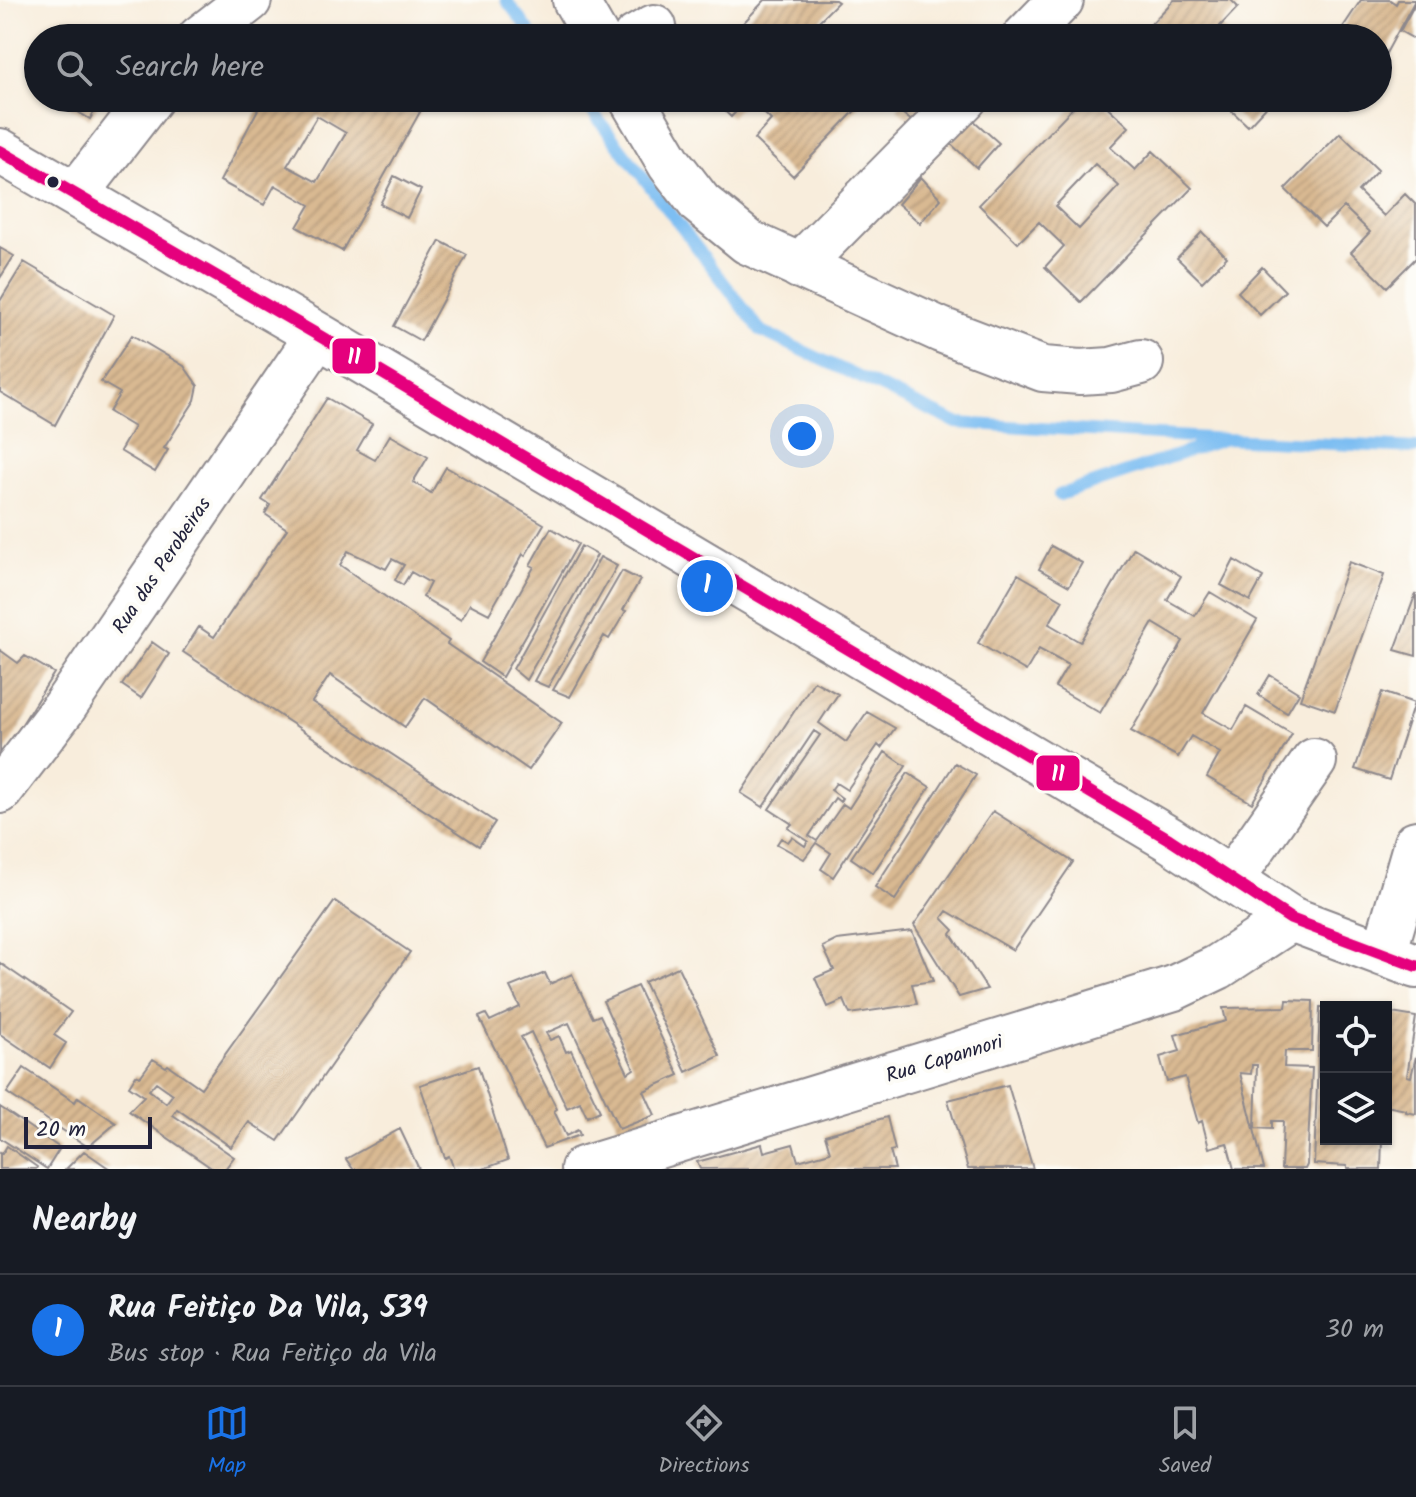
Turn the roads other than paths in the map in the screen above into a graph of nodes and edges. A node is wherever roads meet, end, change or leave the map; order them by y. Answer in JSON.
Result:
{"nodes":[{"id":1,"x":249,"y":0,"type":"edge"},
{"id":2,"x":575,"y":0,"type":"edge"},
{"id":3,"x":1061,"y":0,"type":"edge"},
{"id":4,"x":218,"y":24,"type":"edge"},
{"id":5,"x":589,"y":24,"type":"edge"},
{"id":6,"x":1038,"y":24,"type":"edge"},
{"id":7,"x":140,"y":112,"type":"edge"},
{"id":8,"x":639,"y":112,"type":"edge"},
{"id":9,"x":951,"y":112,"type":"edge"},
{"id":10,"x":0,"y":151,"type":"edge"},
{"id":11,"x":77,"y":193,"type":"junction"},
{"id":12,"x":799,"y":266,"type":"junction"},
{"id":13,"x":318,"y":335,"type":"junction"},
{"id":14,"x":1141,"y":362,"type":"dead end"},
{"id":15,"x":1314,"y":761,"type":"dead end"},
{"id":16,"x":0,"y":791,"type":"edge"},
{"id":17,"x":1416,"y":843,"type":"edge"},
{"id":18,"x":1231,"y":880,"type":"junction"},
{"id":19,"x":1291,"y":919,"type":"junction"},
{"id":20,"x":1400,"y":960,"type":"edge"},
{"id":21,"x":583,"y":1169,"type":"edge"}],
"edges":[{"from":1,"to":4,"type":"street"},
{"from":2,"to":5,"type":"street"},
{"from":3,"to":6,"type":"street"},
{"from":7,"to":11,"type":"street"},
{"from":8,"to":12,"type":"street"},
{"from":9,"to":12,"type":"street"},
{"from":10,"to":11,"type":"street"},
{"from":11,"to":13,"type":"street"},
{"from":12,"to":14,"type":"street"},
{"from":13,"to":16,"type":"street","name":"Rua das Perobeiras"},
{"from":13,"to":18,"type":"street"},
{"from":15,"to":18,"type":"street"},
{"from":17,"to":20,"type":"street"},
{"from":18,"to":19,"type":"street"},
{"from":19,"to":20,"type":"street"},
{"from":19,"to":21,"type":"street","name":"Rua Capannori"}]}
